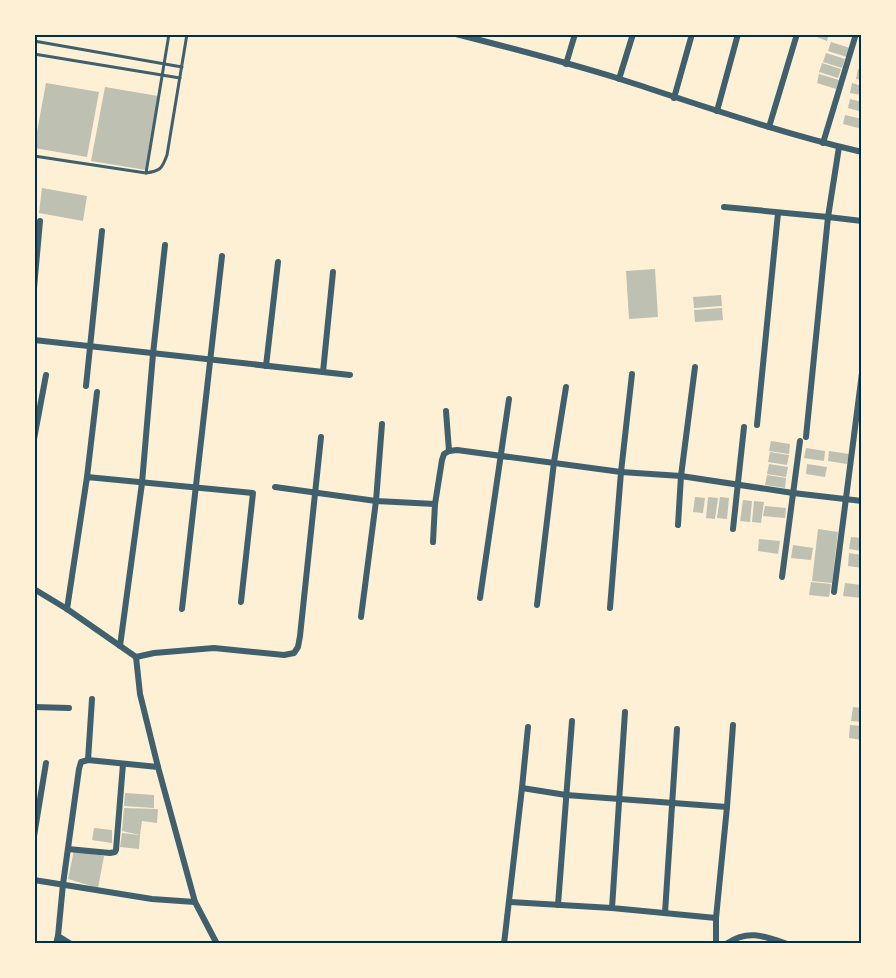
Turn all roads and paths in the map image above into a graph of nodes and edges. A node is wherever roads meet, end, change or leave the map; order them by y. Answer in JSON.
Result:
{"nodes":[{"id":1,"x":169,"y":34,"type":"edge"},
{"id":2,"x":187,"y":34,"type":"edge"},
{"id":3,"x":456,"y":34,"type":"edge"},
{"id":4,"x":490,"y":34,"type":"edge"},
{"id":5,"x":575,"y":34,"type":"edge"},
{"id":6,"x":633,"y":34,"type":"edge"},
{"id":7,"x":692,"y":34,"type":"edge"},
{"id":8,"x":738,"y":34,"type":"edge"},
{"id":9,"x":797,"y":34,"type":"edge"},
{"id":10,"x":856,"y":34,"type":"edge"},
{"id":11,"x":34,"y":40,"type":"edge"},
{"id":12,"x":488,"y":42,"type":"junction"},
{"id":13,"x":34,"y":54,"type":"edge"},
{"id":14,"x":163,"y":64,"type":"junction"},
{"id":15,"x":566,"y":64,"type":"junction"},
{"id":16,"x":182,"y":67,"type":"junction"},
{"id":17,"x":162,"y":76,"type":"junction"},
{"id":18,"x":180,"y":78,"type":"junction"},
{"id":19,"x":619,"y":79,"type":"junction"},
{"id":20,"x":674,"y":98,"type":"junction"},
{"id":21,"x":717,"y":111,"type":"junction"},
{"id":22,"x":769,"y":127,"type":"junction"},
{"id":23,"x":823,"y":143,"type":"junction"},
{"id":24,"x":839,"y":147,"type":"junction"},
{"id":25,"x":861,"y":152,"type":"edge"},
{"id":26,"x":34,"y":156,"type":"edge"},
{"id":27,"x":146,"y":173,"type":"junction"},
{"id":28,"x":724,"y":207,"type":"dead end"},
{"id":29,"x":778,"y":213,"type":"junction"},
{"id":30,"x":828,"y":217,"type":"junction"},
{"id":31,"x":40,"y":221,"type":"dead end"},
{"id":32,"x":861,"y":221,"type":"edge"},
{"id":33,"x":102,"y":231,"type":"dead end"},
{"id":34,"x":165,"y":245,"type":"dead end"},
{"id":35,"x":222,"y":256,"type":"dead end"},
{"id":36,"x":278,"y":262,"type":"dead end"},
{"id":37,"x":333,"y":272,"type":"dead end"},
{"id":38,"x":35,"y":273,"type":"edge"},
{"id":39,"x":34,"y":288,"type":"edge"},
{"id":40,"x":34,"y":340,"type":"edge"},
{"id":41,"x":91,"y":347,"type":"junction"},
{"id":42,"x":153,"y":354,"type":"junction"},
{"id":43,"x":211,"y":360,"type":"junction"},
{"id":44,"x":266,"y":366,"type":"junction"},
{"id":45,"x":695,"y":367,"type":"dead end"},
{"id":46,"x":322,"y":372,"type":"junction"},
{"id":47,"x":861,"y":373,"type":"edge"},
{"id":48,"x":632,"y":374,"type":"dead end"},
{"id":49,"x":46,"y":375,"type":"dead end"},
{"id":50,"x":350,"y":375,"type":"dead end"},
{"id":51,"x":86,"y":386,"type":"dead end"},
{"id":52,"x":566,"y":387,"type":"dead end"},
{"id":53,"x":97,"y":392,"type":"dead end"},
{"id":54,"x":508,"y":399,"type":"dead end"},
{"id":55,"x":446,"y":411,"type":"dead end"},
{"id":56,"x":382,"y":424,"type":"dead end"},
{"id":57,"x":756,"y":425,"type":"dead end"},
{"id":58,"x":744,"y":427,"type":"dead end"},
{"id":59,"x":321,"y":437,"type":"dead end"},
{"id":60,"x":806,"y":437,"type":"dead end"},
{"id":61,"x":34,"y":440,"type":"edge"},
{"id":62,"x":800,"y":441,"type":"dead end"},
{"id":63,"x":449,"y":451,"type":"junction"},
{"id":64,"x":501,"y":456,"type":"junction"},
{"id":65,"x":554,"y":462,"type":"junction"},
{"id":66,"x":621,"y":471,"type":"junction"},
{"id":67,"x":681,"y":476,"type":"junction"},
{"id":68,"x":87,"y":477,"type":"junction"},
{"id":69,"x":142,"y":483,"type":"junction"},
{"id":70,"x":738,"y":484,"type":"junction"},
{"id":71,"x":275,"y":487,"type":"dead end"},
{"id":72,"x":195,"y":488,"type":"junction"},
{"id":73,"x":315,"y":492,"type":"junction"},
{"id":74,"x":793,"y":493,"type":"junction"},
{"id":75,"x":845,"y":499,"type":"junction"},
{"id":76,"x":376,"y":501,"type":"junction"},
{"id":77,"x":861,"y":501,"type":"edge"},
{"id":78,"x":435,"y":504,"type":"junction"},
{"id":79,"x":678,"y":525,"type":"dead end"},
{"id":80,"x":733,"y":529,"type":"dead end"},
{"id":81,"x":434,"y":542,"type":"dead end"},
{"id":82,"x":782,"y":578,"type":"dead end"},
{"id":83,"x":34,"y":590,"type":"edge"},
{"id":84,"x":834,"y":592,"type":"dead end"},
{"id":85,"x":480,"y":598,"type":"dead end"},
{"id":86,"x":241,"y":602,"type":"dead end"},
{"id":87,"x":537,"y":605,"type":"dead end"},
{"id":88,"x":610,"y":608,"type":"dead end"},
{"id":89,"x":67,"y":609,"type":"junction"},
{"id":90,"x":183,"y":609,"type":"dead end"},
{"id":91,"x":361,"y":617,"type":"dead end"},
{"id":92,"x":120,"y":646,"type":"junction"},
{"id":93,"x":136,"y":657,"type":"junction"},
{"id":94,"x":92,"y":699,"type":"dead end"},
{"id":95,"x":34,"y":707,"type":"edge"},
{"id":96,"x":69,"y":708,"type":"dead end"},
{"id":97,"x":625,"y":712,"type":"dead end"},
{"id":98,"x":572,"y":721,"type":"dead end"},
{"id":99,"x":733,"y":725,"type":"dead end"},
{"id":100,"x":528,"y":727,"type":"dead end"},
{"id":101,"x":677,"y":729,"type":"dead end"},
{"id":102,"x":88,"y":760,"type":"junction"},
{"id":103,"x":46,"y":763,"type":"dead end"},
{"id":104,"x":123,"y":764,"type":"junction"},
{"id":105,"x":158,"y":767,"type":"junction"},
{"id":106,"x":522,"y":788,"type":"junction"},
{"id":107,"x":567,"y":795,"type":"junction"},
{"id":108,"x":620,"y":798,"type":"junction"},
{"id":109,"x":673,"y":803,"type":"junction"},
{"id":110,"x":727,"y":807,"type":"junction"},
{"id":111,"x":34,"y":836,"type":"edge"},
{"id":112,"x":68,"y":849,"type":"junction"},
{"id":113,"x":34,"y":880,"type":"edge"},
{"id":114,"x":63,"y":884,"type":"junction"},
{"id":115,"x":195,"y":902,"type":"junction"},
{"id":116,"x":510,"y":902,"type":"junction"},
{"id":117,"x":558,"y":905,"type":"junction"},
{"id":118,"x":612,"y":908,"type":"junction"},
{"id":119,"x":664,"y":913,"type":"junction"},
{"id":120,"x":716,"y":918,"type":"junction"},
{"id":121,"x":58,"y":936,"type":"junction"},
{"id":122,"x":56,"y":944,"type":"edge"},
{"id":123,"x":71,"y":944,"type":"edge"},
{"id":124,"x":217,"y":944,"type":"edge"},
{"id":125,"x":504,"y":944,"type":"edge"},
{"id":126,"x":716,"y":944,"type":"edge"},
{"id":127,"x":726,"y":944,"type":"edge"},
{"id":128,"x":787,"y":944,"type":"edge"}],
"edges":[{"from":1,"to":14,"type":"lane"},
{"from":2,"to":16,"type":"lane"},
{"from":3,"to":12,"type":"street"},
{"from":4,"to":12,"type":"street"},
{"from":5,"to":15,"type":"street"},
{"from":6,"to":19,"type":"street"},
{"from":7,"to":20,"type":"street"},
{"from":8,"to":21,"type":"street"},
{"from":9,"to":22,"type":"street"},
{"from":10,"to":23,"type":"street"},
{"from":11,"to":14,"type":"lane"},
{"from":12,"to":15,"type":"street"},
{"from":13,"to":17,"type":"lane"},
{"from":14,"to":16,"type":"lane"},
{"from":14,"to":17,"type":"lane"},
{"from":15,"to":19,"type":"street"},
{"from":16,"to":18,"type":"lane"},
{"from":17,"to":18,"type":"lane"},
{"from":17,"to":27,"type":"lane"},
{"from":18,"to":27,"type":"lane"},
{"from":19,"to":20,"type":"street"},
{"from":20,"to":21,"type":"street"},
{"from":21,"to":22,"type":"street"},
{"from":22,"to":23,"type":"street"},
{"from":23,"to":24,"type":"street"},
{"from":24,"to":25,"type":"street"},
{"from":24,"to":30,"type":"street"},
{"from":26,"to":27,"type":"lane"},
{"from":28,"to":29,"type":"street"},
{"from":29,"to":30,"type":"street"},
{"from":29,"to":57,"type":"street"},
{"from":30,"to":32,"type":"street"},
{"from":30,"to":60,"type":"street"},
{"from":31,"to":38,"type":"street"},
{"from":33,"to":41,"type":"street"},
{"from":34,"to":42,"type":"street"},
{"from":35,"to":43,"type":"street"},
{"from":36,"to":44,"type":"street"},
{"from":37,"to":46,"type":"street"},
{"from":38,"to":39,"type":"street"},
{"from":40,"to":41,"type":"street"},
{"from":41,"to":42,"type":"street"},
{"from":41,"to":51,"type":"street"},
{"from":42,"to":43,"type":"street"},
{"from":42,"to":69,"type":"street"},
{"from":43,"to":44,"type":"street"},
{"from":43,"to":72,"type":"street"},
{"from":44,"to":46,"type":"street"},
{"from":45,"to":67,"type":"street"},
{"from":46,"to":50,"type":"street"},
{"from":47,"to":75,"type":"street"},
{"from":48,"to":66,"type":"street"},
{"from":49,"to":61,"type":"street"},
{"from":52,"to":65,"type":"street"},
{"from":53,"to":68,"type":"street"},
{"from":54,"to":64,"type":"street"},
{"from":55,"to":63,"type":"street"},
{"from":56,"to":76,"type":"street"},
{"from":58,"to":70,"type":"street"},
{"from":59,"to":73,"type":"street"},
{"from":62,"to":74,"type":"street"},
{"from":63,"to":64,"type":"street"},
{"from":63,"to":78,"type":"street"},
{"from":64,"to":65,"type":"street"},
{"from":64,"to":85,"type":"street"},
{"from":65,"to":66,"type":"street"},
{"from":65,"to":87,"type":"street"},
{"from":66,"to":67,"type":"street"},
{"from":66,"to":88,"type":"street"},
{"from":67,"to":70,"type":"street"},
{"from":67,"to":79,"type":"street"},
{"from":68,"to":69,"type":"street"},
{"from":68,"to":89,"type":"street"},
{"from":69,"to":72,"type":"street"},
{"from":69,"to":92,"type":"street"},
{"from":70,"to":74,"type":"street"},
{"from":70,"to":80,"type":"street"},
{"from":71,"to":73,"type":"street"},
{"from":72,"to":86,"type":"street"},
{"from":72,"to":90,"type":"street"},
{"from":73,"to":76,"type":"street"},
{"from":73,"to":93,"type":"street"},
{"from":74,"to":75,"type":"street"},
{"from":74,"to":82,"type":"street"},
{"from":75,"to":77,"type":"street"},
{"from":75,"to":84,"type":"street"},
{"from":76,"to":78,"type":"street"},
{"from":76,"to":91,"type":"street"},
{"from":78,"to":81,"type":"street"},
{"from":83,"to":89,"type":"street"},
{"from":89,"to":92,"type":"street"},
{"from":92,"to":93,"type":"street"},
{"from":93,"to":105,"type":"street"},
{"from":94,"to":102,"type":"street"},
{"from":95,"to":96,"type":"street"},
{"from":97,"to":108,"type":"street"},
{"from":98,"to":107,"type":"street"},
{"from":99,"to":110,"type":"street"},
{"from":100,"to":106,"type":"street"},
{"from":101,"to":109,"type":"street"},
{"from":102,"to":104,"type":"street"},
{"from":102,"to":112,"type":"street"},
{"from":103,"to":111,"type":"street"},
{"from":104,"to":105,"type":"street"},
{"from":104,"to":112,"type":"street"},
{"from":105,"to":115,"type":"street"},
{"from":106,"to":107,"type":"street"},
{"from":106,"to":116,"type":"street"},
{"from":107,"to":108,"type":"street"},
{"from":107,"to":117,"type":"street"},
{"from":108,"to":109,"type":"street"},
{"from":108,"to":118,"type":"street"},
{"from":109,"to":110,"type":"street"},
{"from":109,"to":119,"type":"street"},
{"from":110,"to":120,"type":"street"},
{"from":112,"to":114,"type":"street"},
{"from":113,"to":114,"type":"street"},
{"from":114,"to":115,"type":"street"},
{"from":114,"to":121,"type":"street"},
{"from":115,"to":124,"type":"street"},
{"from":116,"to":117,"type":"street"},
{"from":116,"to":125,"type":"street"},
{"from":117,"to":118,"type":"street"},
{"from":118,"to":119,"type":"street"},
{"from":119,"to":120,"type":"street"},
{"from":120,"to":126,"type":"street"},
{"from":121,"to":122,"type":"street"},
{"from":121,"to":123,"type":"street"},
{"from":127,"to":128,"type":"street"}]}
